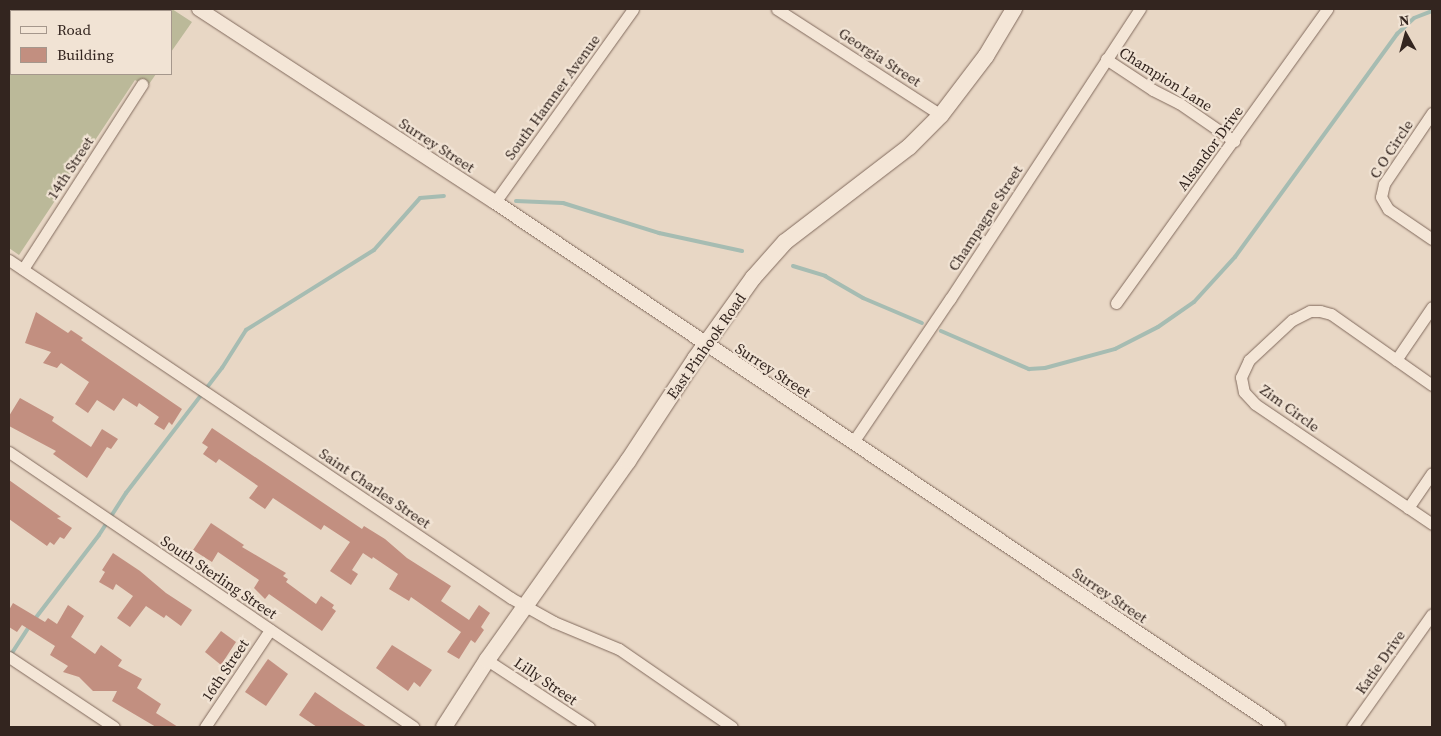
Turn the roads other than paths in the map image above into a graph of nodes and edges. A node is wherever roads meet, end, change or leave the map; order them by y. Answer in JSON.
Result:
{"nodes":[{"id":1,"x":199,"y":9,"type":"edge"},
{"id":2,"x":633,"y":9,"type":"edge"},
{"id":3,"x":777,"y":9,"type":"edge"},
{"id":4,"x":1014,"y":9,"type":"edge"},
{"id":5,"x":1140,"y":9,"type":"edge"},
{"id":6,"x":1327,"y":9,"type":"edge"},
{"id":7,"x":1106,"y":59,"type":"junction"},
{"id":8,"x":142,"y":84,"type":"dead end"},
{"id":9,"x":1432,"y":113,"type":"edge"},
{"id":10,"x":940,"y":115,"type":"junction"},
{"id":11,"x":1234,"y":141,"type":"junction"},
{"id":12,"x":495,"y":202,"type":"junction"},
{"id":13,"x":1432,"y":239,"type":"edge"},
{"id":14,"x":9,"y":260,"type":"edge"},
{"id":15,"x":22,"y":269,"type":"junction"},
{"id":16,"x":1116,"y":303,"type":"dead end"},
{"id":17,"x":1432,"y":307,"type":"edge"},
{"id":18,"x":705,"y":345,"type":"junction"},
{"id":19,"x":1396,"y":360,"type":"junction"},
{"id":20,"x":1432,"y":384,"type":"edge"},
{"id":21,"x":852,"y":442,"type":"junction"},
{"id":22,"x":9,"y":452,"type":"edge"},
{"id":23,"x":1432,"y":473,"type":"edge"},
{"id":24,"x":1408,"y":508,"type":"junction"},
{"id":25,"x":1432,"y":524,"type":"edge"},
{"id":26,"x":526,"y":607,"type":"junction"},
{"id":27,"x":1432,"y":614,"type":"edge"},
{"id":28,"x":270,"y":630,"type":"junction"},
{"id":29,"x":10,"y":658,"type":"edge"},
{"id":30,"x":487,"y":660,"type":"junction"},
{"id":31,"x":114,"y":727,"type":"edge"},
{"id":32,"x":205,"y":727,"type":"edge"},
{"id":33,"x":413,"y":727,"type":"edge"},
{"id":34,"x":444,"y":727,"type":"edge"},
{"id":35,"x":588,"y":727,"type":"edge"},
{"id":36,"x":732,"y":727,"type":"edge"},
{"id":37,"x":1278,"y":727,"type":"edge"},
{"id":38,"x":1352,"y":727,"type":"edge"}],
"edges":[{"from":1,"to":12,"type":"street","name":"Surrey Street"},
{"from":2,"to":12,"type":"street","name":"South Hamner Avenue"},
{"from":3,"to":10,"type":"street","name":"Georgia Street"},
{"from":4,"to":10,"type":"main road","name":"East Pinhook Road"},
{"from":5,"to":7,"type":"street","name":"Champagne Street"},
{"from":6,"to":11,"type":"street","name":"Alsandor Drive"},
{"from":7,"to":11,"type":"street","name":"Champion Lane"},
{"from":7,"to":21,"type":"street","name":"Champagne Street"},
{"from":8,"to":15,"type":"street","name":"14th Street"},
{"from":9,"to":13,"type":"street","name":"C O Circle"},
{"from":10,"to":18,"type":"main road","name":"East Pinhook Road"},
{"from":11,"to":16,"type":"street","name":"Alsandor Drive"},
{"from":12,"to":18,"type":"street","name":"Surrey Street"},
{"from":14,"to":15,"type":"street","name":"Saint Charles Street"},
{"from":15,"to":26,"type":"street","name":"Saint Charles Street"},
{"from":17,"to":19,"type":"street"},
{"from":18,"to":21,"type":"street","name":"Surrey Street"},
{"from":18,"to":26,"type":"main road","name":"East Pinhook Road"},
{"from":19,"to":20,"type":"street","name":"Zim Circle"},
{"from":19,"to":24,"type":"street","name":"Zim Circle"},
{"from":21,"to":37,"type":"street","name":"Surrey Street"},
{"from":22,"to":28,"type":"street","name":"South Sterling Street"},
{"from":23,"to":24,"type":"street"},
{"from":24,"to":25,"type":"street","name":"Zim Circle"},
{"from":26,"to":30,"type":"main road","name":"East Pinhook Road"},
{"from":26,"to":36,"type":"street","name":"Saint Charles Street"},
{"from":27,"to":38,"type":"street","name":"Katie Drive"},
{"from":28,"to":32,"type":"street","name":"16th Street"},
{"from":28,"to":33,"type":"street","name":"South Sterling Street"},
{"from":29,"to":31,"type":"street"},
{"from":30,"to":34,"type":"main road","name":"East Pinhook Road"},
{"from":30,"to":35,"type":"street","name":"Lilly Street"}]}
